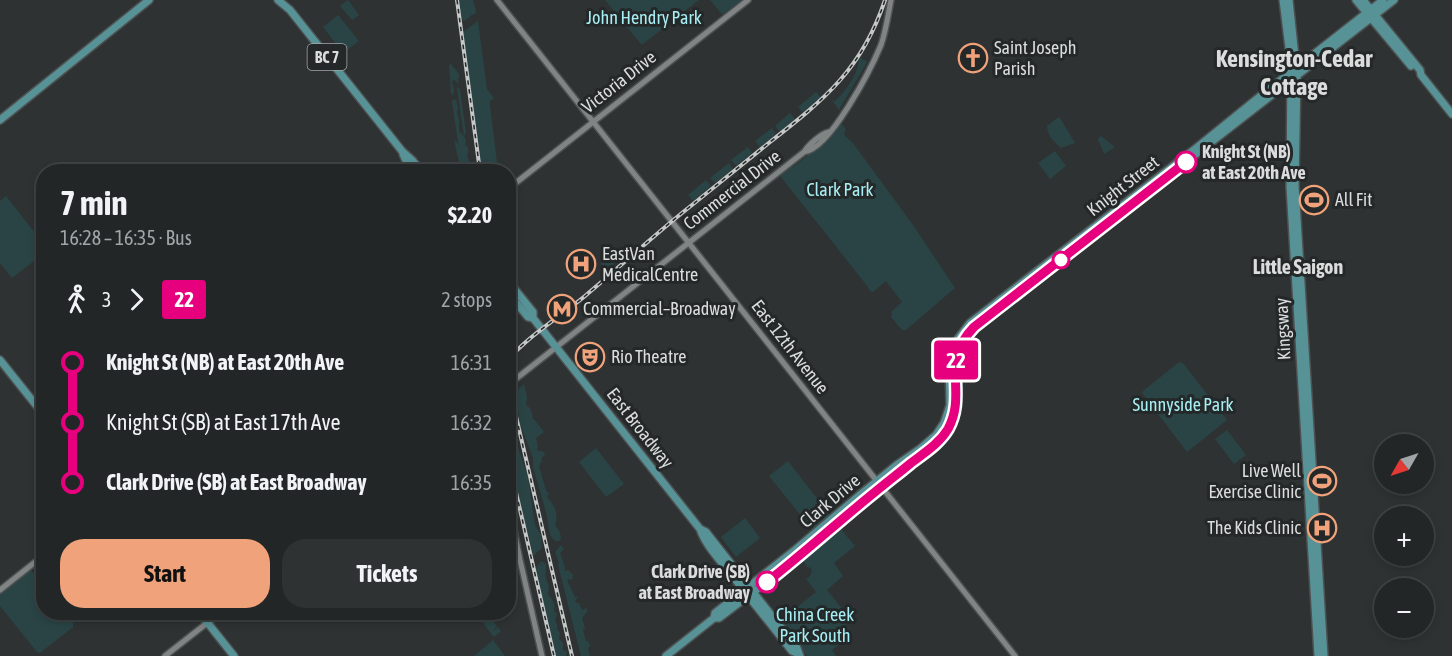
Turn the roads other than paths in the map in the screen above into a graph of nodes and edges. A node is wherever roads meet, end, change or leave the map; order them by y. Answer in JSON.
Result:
{"nodes":[{"id":1,"x":149,"y":0,"type":"edge"},
{"id":2,"x":278,"y":0,"type":"edge"},
{"id":3,"x":285,"y":0,"type":"edge"},
{"id":4,"x":497,"y":0,"type":"edge"},
{"id":5,"x":748,"y":0,"type":"edge"},
{"id":6,"x":891,"y":0,"type":"edge"},
{"id":7,"x":1283,"y":0,"type":"edge"},
{"id":8,"x":1289,"y":0,"type":"edge"},
{"id":9,"x":1356,"y":0,"type":"edge"},
{"id":10,"x":1363,"y":0,"type":"edge"},
{"id":11,"x":1383,"y":0,"type":"edge"},
{"id":12,"x":1394,"y":0,"type":"edge"},
{"id":13,"x":290,"y":10,"type":"junction"},
{"id":14,"x":1370,"y":14,"type":"junction"},
{"id":15,"x":1294,"y":73,"type":"junction"},
{"id":16,"x":1452,"y":114,"type":"edge"},
{"id":17,"x":0,"y":120,"type":"edge"},
{"id":18,"x":593,"y":122,"type":"junction"},
{"id":19,"x":402,"y":152,"type":"junction"},
{"id":20,"x":408,"y":164,"type":"edge"},
{"id":21,"x":415,"y":164,"type":"edge"},
{"id":22,"x":516,"y":183,"type":"edge"},
{"id":23,"x":688,"y":243,"type":"junction"},
{"id":24,"x":516,"y":291,"type":"edge"},
{"id":25,"x":516,"y":302,"type":"edge"},
{"id":26,"x":533,"y":318,"type":"junction"},
{"id":27,"x":556,"y":348,"type":"junction"},
{"id":28,"x":0,"y":360,"type":"edge"},
{"id":29,"x":516,"y":379,"type":"edge"},
{"id":30,"x":950,"y":395,"type":"joint"},
{"id":31,"x":956,"y":404,"type":"joint"},
{"id":32,"x":36,"y":405,"type":"edge"},
{"id":33,"x":879,"y":484,"type":"junction"},
{"id":34,"x":516,"y":540,"type":"edge"},
{"id":35,"x":36,"y":561,"type":"edge"},
{"id":36,"x":0,"y":590,"type":"edge"},
{"id":37,"x":749,"y":591,"type":"junction"},
{"id":38,"x":205,"y":620,"type":"edge"},
{"id":39,"x":211,"y":620,"type":"edge"},
{"id":40,"x":207,"y":623,"type":"junction"},
{"id":41,"x":800,"y":655,"type":"edge"},
{"id":42,"x":165,"y":656,"type":"edge"},
{"id":43,"x":234,"y":656,"type":"edge"},
{"id":44,"x":542,"y":656,"type":"edge"},
{"id":45,"x":666,"y":656,"type":"edge"},
{"id":46,"x":1015,"y":656,"type":"edge"},
{"id":47,"x":1318,"y":656,"type":"edge"},
{"id":48,"x":1323,"y":656,"type":"edge"}],
"edges":[{"from":1,"to":17,"type":"main road"},
{"from":2,"to":13,"type":"main road","number":"BC 7"},
{"from":3,"to":13,"type":"main road","number":"BC 7"},
{"from":4,"to":18,"type":"street","name":"East 12th Avenue"},
{"from":5,"to":18,"type":"street","name":"Victoria Drive"},
{"from":6,"to":23,"type":"street","name":"Commercial Drive"},
{"from":7,"to":15,"type":"main road","name":"Kingsway"},
{"from":8,"to":15,"type":"main road","name":"Kingsway"},
{"from":9,"to":14,"type":"main road"},
{"from":10,"to":14,"type":"main road"},
{"from":11,"to":14,"type":"main road","name":"Knight Street"},
{"from":12,"to":14,"type":"main road","name":"Knight Street"},
{"from":13,"to":19,"type":"main road","number":"BC 7"},
{"from":14,"to":15,"type":"main road","name":"Knight Street"},
{"from":14,"to":16,"type":"main road"},
{"from":15,"to":30,"type":"main road","name":"Knight Street"},
{"from":15,"to":31,"type":"main road","name":"Knight Street"},
{"from":15,"to":47,"type":"main road","name":"Kingsway"},
{"from":15,"to":48,"type":"main road","name":"Kingsway"},
{"from":18,"to":22,"type":"street","name":"Victoria Drive"},
{"from":18,"to":23,"type":"street","name":"East 12th Avenue"},
{"from":19,"to":20,"type":"main road","number":"BC 7"},
{"from":19,"to":21,"type":"main road","number":"BC 7"},
{"from":23,"to":27,"type":"street","name":"Commercial Drive"},
{"from":23,"to":33,"type":"street","name":"East 12th Avenue"},
{"from":24,"to":26,"type":"main road","name":"East Broadway"},
{"from":25,"to":26,"type":"main road","name":"East Broadway"},
{"from":26,"to":27,"type":"main road","name":"East Broadway"},
{"from":27,"to":29,"type":"street","name":"Commercial Drive","bridge":true},
{"from":27,"to":37,"type":"main road","name":"East Broadway"},
{"from":28,"to":32,"type":"main road"},
{"from":30,"to":33,"type":"main road","name":"Clark Drive"},
{"from":31,"to":33,"type":"main road","name":"Clark Drive"},
{"from":33,"to":37,"type":"main road","name":"Clark Drive"},
{"from":33,"to":46,"type":"street","name":"East 12th Avenue"},
{"from":34,"to":44,"type":"street"},
{"from":35,"to":36,"type":"street"},
{"from":37,"to":41,"type":"main road","name":"East Broadway"},
{"from":37,"to":45,"type":"main road","name":"Clark Drive"},
{"from":38,"to":40,"type":"main road"},
{"from":39,"to":40,"type":"street"},
{"from":40,"to":42,"type":"street"},
{"from":40,"to":43,"type":"main road"}]}
